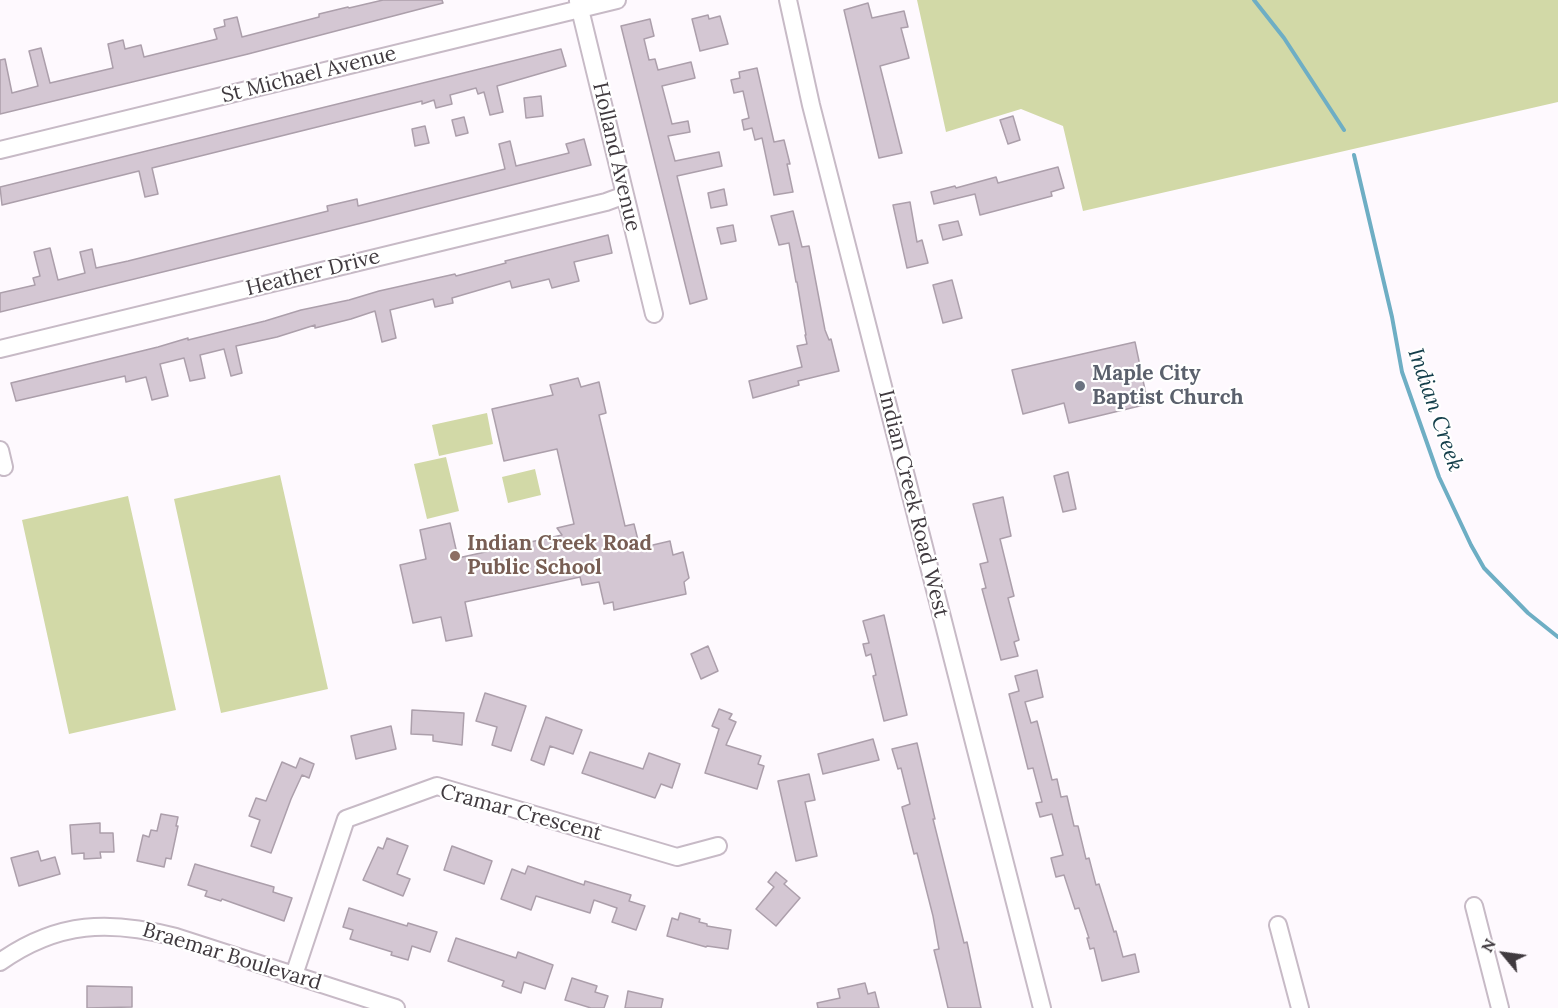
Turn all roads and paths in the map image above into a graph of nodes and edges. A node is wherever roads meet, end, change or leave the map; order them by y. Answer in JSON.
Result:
{"nodes":[{"id":1,"x":617,"y":0,"type":"edge"},
{"id":2,"x":788,"y":0,"type":"edge"},
{"id":3,"x":579,"y":5,"type":"edge"},
{"id":4,"x":0,"y":150,"type":"edge"},
{"id":5,"x":625,"y":195,"type":"junction"},
{"id":6,"x":654,"y":314,"type":"dead end"},
{"id":7,"x":0,"y":349,"type":"edge"},
{"id":8,"x":0,"y":450,"type":"edge"},
{"id":9,"x":4,"y":467,"type":"dead end"},
{"id":10,"x":718,"y":846,"type":"dead end"},
{"id":11,"x":1474,"y":906,"type":"dead end"},
{"id":12,"x":1278,"y":925,"type":"dead end"},
{"id":13,"x":0,"y":962,"type":"edge"},
{"id":14,"x":294,"y":975,"type":"junction"},
{"id":15,"x":396,"y":1008,"type":"edge"},
{"id":16,"x":1042,"y":1008,"type":"edge"},
{"id":17,"x":1300,"y":1008,"type":"edge"},
{"id":18,"x":1500,"y":1008,"type":"edge"}],
"edges":[{"from":1,"to":3,"type":"street","name":"St Michael Avenue"},
{"from":2,"to":16,"type":"street","name":"Indian Creek Road West"},
{"from":3,"to":4,"type":"street","name":"St Michael Avenue"},
{"from":3,"to":5,"type":"street","name":"Holland Avenue"},
{"from":5,"to":6,"type":"street","name":"Holland Avenue"},
{"from":5,"to":7,"type":"street","name":"Heather Drive"},
{"from":8,"to":9,"type":"street"},
{"from":10,"to":14,"type":"street","name":"Cramar Crescent"},
{"from":11,"to":18,"type":"street"},
{"from":12,"to":17,"type":"street"},
{"from":13,"to":14,"type":"street","name":"Braemar Boulevard"},
{"from":14,"to":15,"type":"street","name":"Braemar Boulevard"}]}
